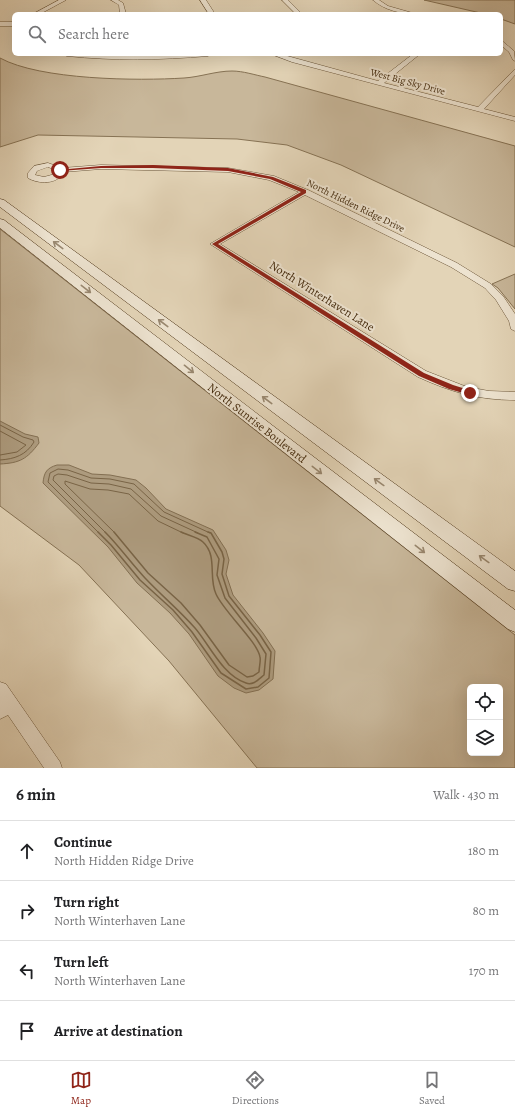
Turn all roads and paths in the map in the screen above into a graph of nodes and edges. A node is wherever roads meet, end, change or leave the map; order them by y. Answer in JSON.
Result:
{"nodes":[{"id":1,"x":63,"y":0,"type":"edge"},
{"id":2,"x":114,"y":0,"type":"edge"},
{"id":3,"x":203,"y":0,"type":"edge"},
{"id":4,"x":285,"y":0,"type":"edge"},
{"id":5,"x":376,"y":0,"type":"edge"},
{"id":6,"x":40,"y":12,"type":"edge"},
{"id":7,"x":123,"y":12,"type":"edge"},
{"id":8,"x":211,"y":12,"type":"edge"},
{"id":9,"x":297,"y":12,"type":"edge"},
{"id":10,"x":406,"y":12,"type":"edge"},
{"id":11,"x":0,"y":24,"type":"edge"},
{"id":12,"x":12,"y":24,"type":"edge"},
{"id":13,"x":503,"y":44,"type":"edge"},
{"id":14,"x":85,"y":56,"type":"edge"},
{"id":15,"x":186,"y":56,"type":"edge"},
{"id":16,"x":280,"y":56,"type":"edge"},
{"id":17,"x":414,"y":56,"type":"edge"},
{"id":18,"x":515,"y":59,"type":"edge"},
{"id":19,"x":515,"y":71,"type":"edge"},
{"id":20,"x":380,"y":83,"type":"junction"},
{"id":21,"x":479,"y":110,"type":"junction"},
{"id":22,"x":515,"y":120,"type":"edge"},
{"id":23,"x":60,"y":170,"type":"dead end"},
{"id":24,"x":305,"y":192,"type":"junction"},
{"id":25,"x":0,"y":202,"type":"edge"},
{"id":26,"x":0,"y":222,"type":"edge"},
{"id":27,"x":515,"y":323,"type":"edge"},
{"id":28,"x":515,"y":396,"type":"edge"},
{"id":29,"x":515,"y":582,"type":"edge"},
{"id":30,"x":515,"y":622,"type":"edge"},
{"id":31,"x":0,"y":690,"type":"edge"},
{"id":32,"x":5,"y":707,"type":"edge"},
{"id":33,"x":54,"y":768,"type":"edge"}],
"edges":[{"from":1,"to":6,"type":"street"},
{"from":2,"to":7,"type":"street"},
{"from":3,"to":8,"type":"street"},
{"from":4,"to":9,"type":"street"},
{"from":5,"to":10,"type":"street"},
{"from":11,"to":12,"type":"street"},
{"from":13,"to":18,"type":"street"},
{"from":14,"to":15,"type":"street"},
{"from":16,"to":20,"type":"street","name":"West Big Sky Drive"},
{"from":17,"to":20,"type":"street"},
{"from":19,"to":21,"type":"street"},
{"from":20,"to":21,"type":"street","name":"West Big Sky Drive"},
{"from":21,"to":22,"type":"street","name":"West Big Sky Drive"},
{"from":23,"to":24,"type":"street","name":"North Hidden Ridge Drive"},
{"from":24,"to":27,"type":"street","name":"North Hidden Ridge Drive"},
{"from":24,"to":28,"type":"street","name":"North Winterhaven Lane"},
{"from":29,"to":25,"type":"street","name":"North Sunrise Boulevard","one_way":true},
{"from":26,"to":30,"type":"street","name":"North Sunrise Boulevard","one_way":true},
{"from":31,"to":32,"type":"street"},
{"from":32,"to":33,"type":"street"}]}
